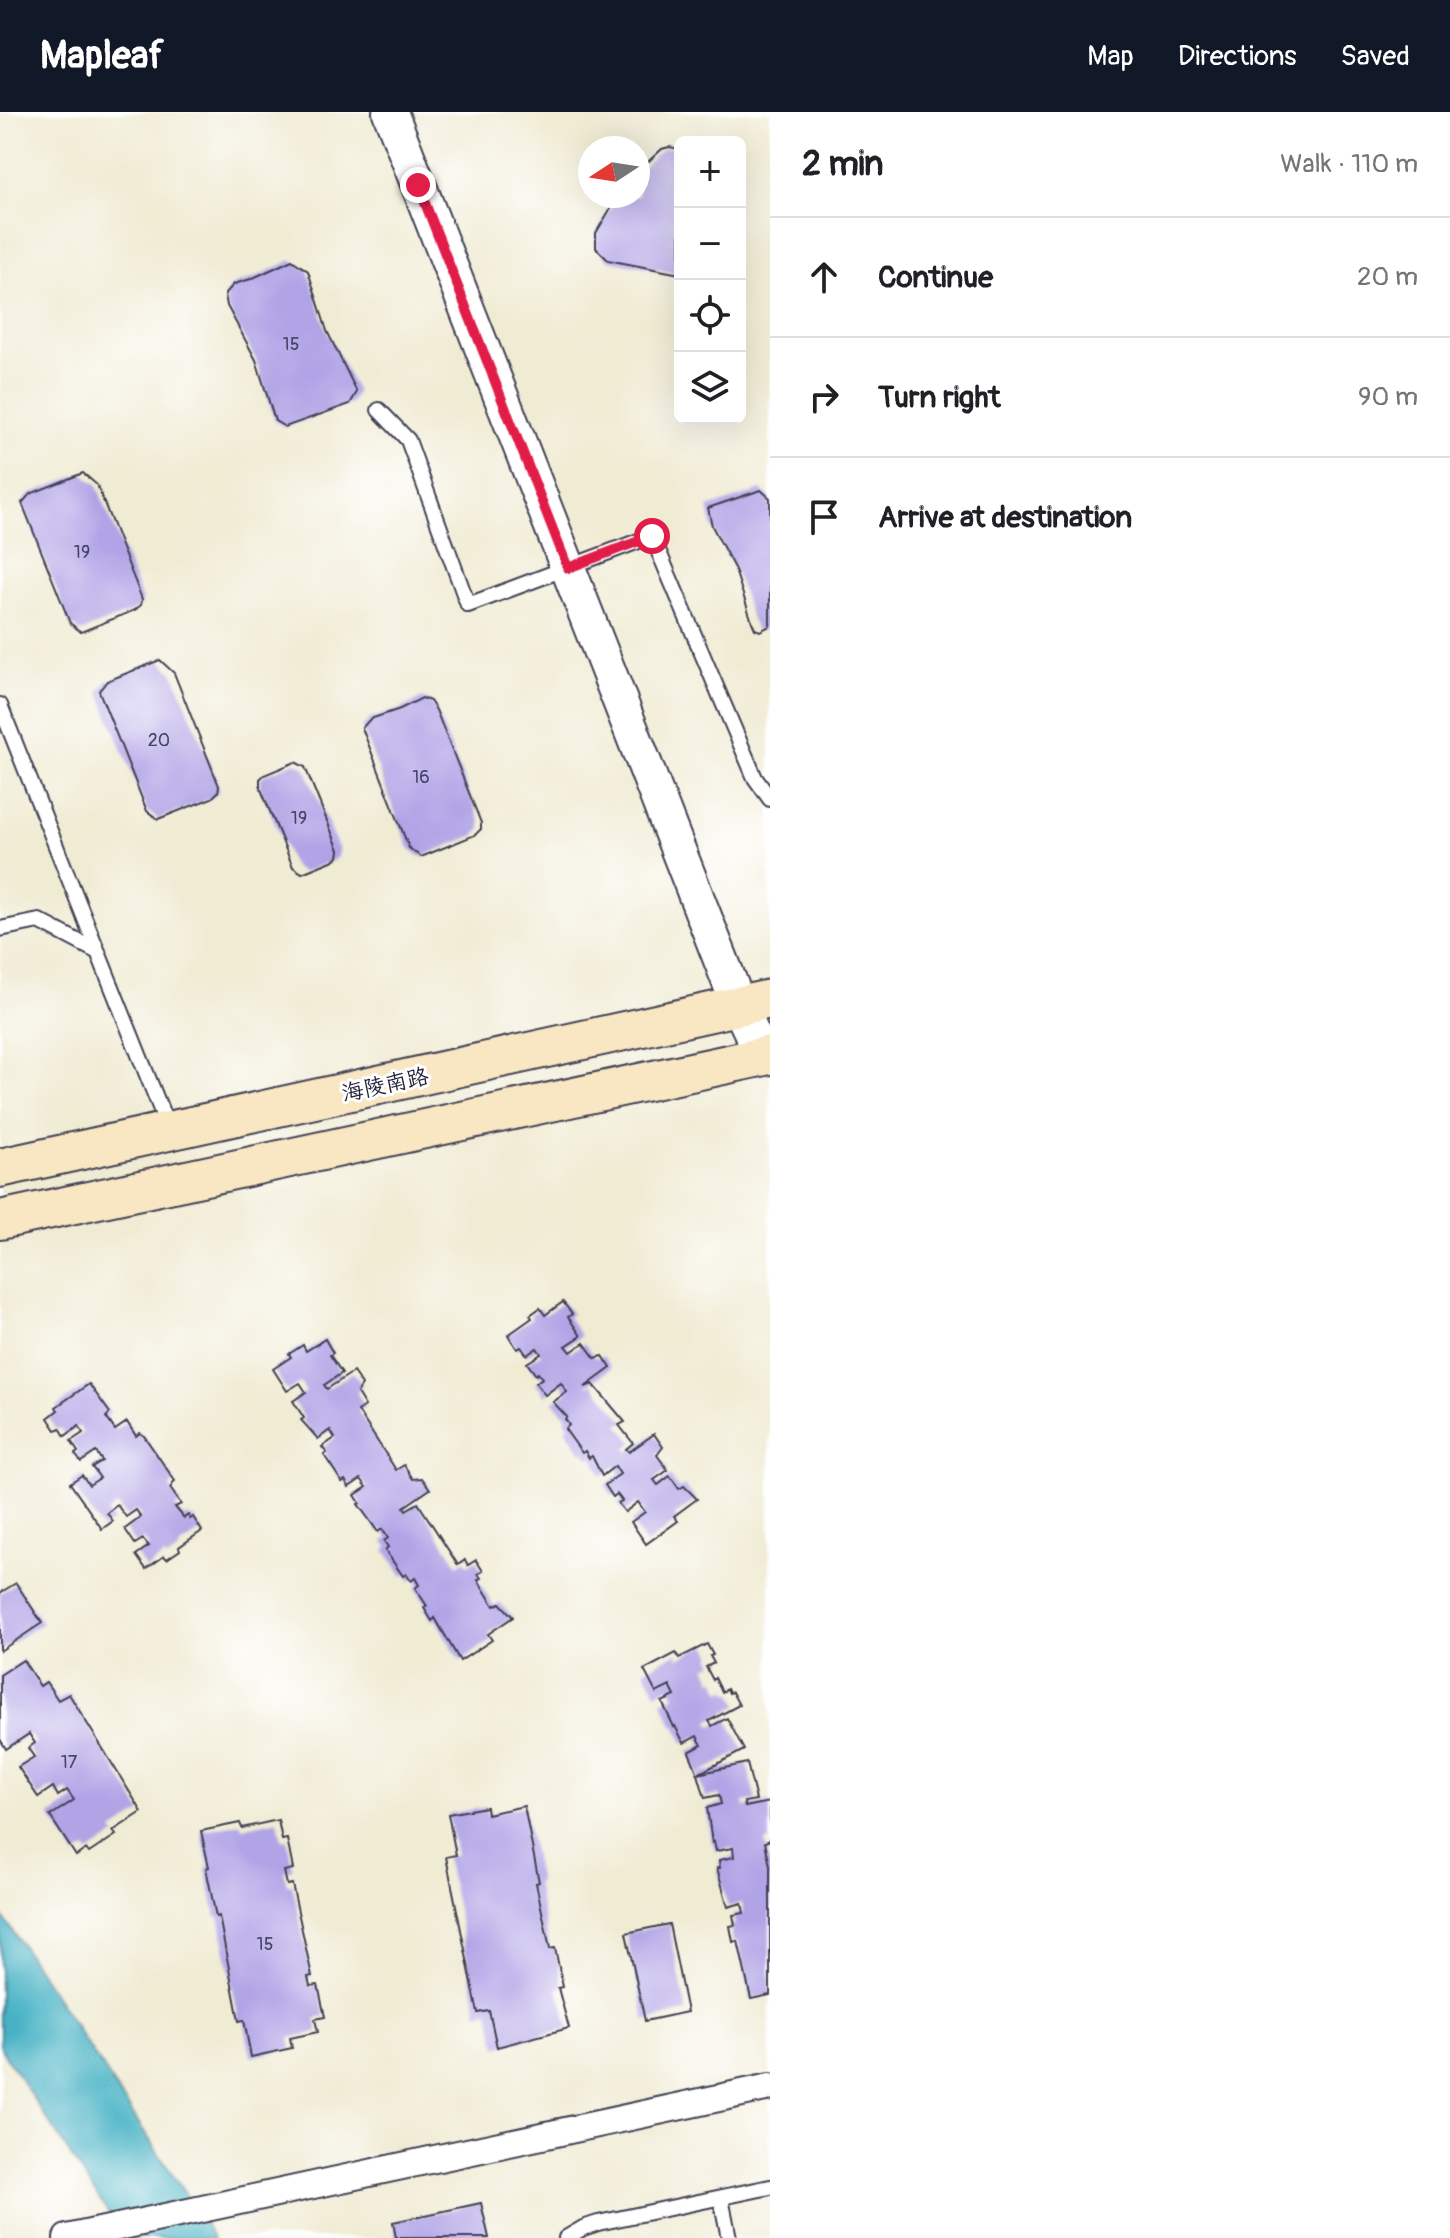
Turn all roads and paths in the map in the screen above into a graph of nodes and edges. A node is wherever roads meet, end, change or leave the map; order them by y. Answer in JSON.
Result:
{"nodes":[{"id":1,"x":390,"y":112,"type":"edge"},
{"id":2,"x":379,"y":410,"type":"dead end"},
{"id":3,"x":568,"y":568,"type":"junction"},
{"id":4,"x":0,"y":705,"type":"edge"},
{"id":5,"x":770,"y":799,"type":"edge"},
{"id":6,"x":0,"y":929,"type":"edge"},
{"id":7,"x":98,"y":952,"type":"junction"},
{"id":8,"x":754,"y":1003,"type":"edge"},
{"id":9,"x":766,"y":1056,"type":"edge"},
{"id":10,"x":170,"y":1131,"type":"junction"},
{"id":11,"x":0,"y":1168,"type":"edge"},
{"id":12,"x":0,"y":1220,"type":"edge"},
{"id":13,"x":770,"y":2087,"type":"edge"},
{"id":14,"x":770,"y":2187,"type":"edge"},
{"id":15,"x":721,"y":2198,"type":"junction"},
{"id":16,"x":69,"y":2238,"type":"edge"},
{"id":17,"x":566,"y":2238,"type":"edge"},
{"id":18,"x":729,"y":2238,"type":"edge"}],
"edges":[{"from":1,"to":3,"type":"street"},
{"from":2,"to":3,"type":"lane"},
{"from":3,"to":5,"type":"lane"},
{"from":3,"to":8,"type":"street"},
{"from":4,"to":7,"type":"lane"},
{"from":6,"to":7,"type":"lane"},
{"from":7,"to":10,"type":"lane"},
{"from":8,"to":9,"type":"street"},
{"from":8,"to":10,"type":"main road","name":"海陵南路"},
{"from":9,"to":12,"type":"main road"},
{"from":10,"to":11,"type":"main road","name":"海陵南路"},
{"from":13,"to":16,"type":"street"},
{"from":14,"to":15,"type":"lane"},
{"from":15,"to":17,"type":"lane"},
{"from":15,"to":18,"type":"lane"}]}
